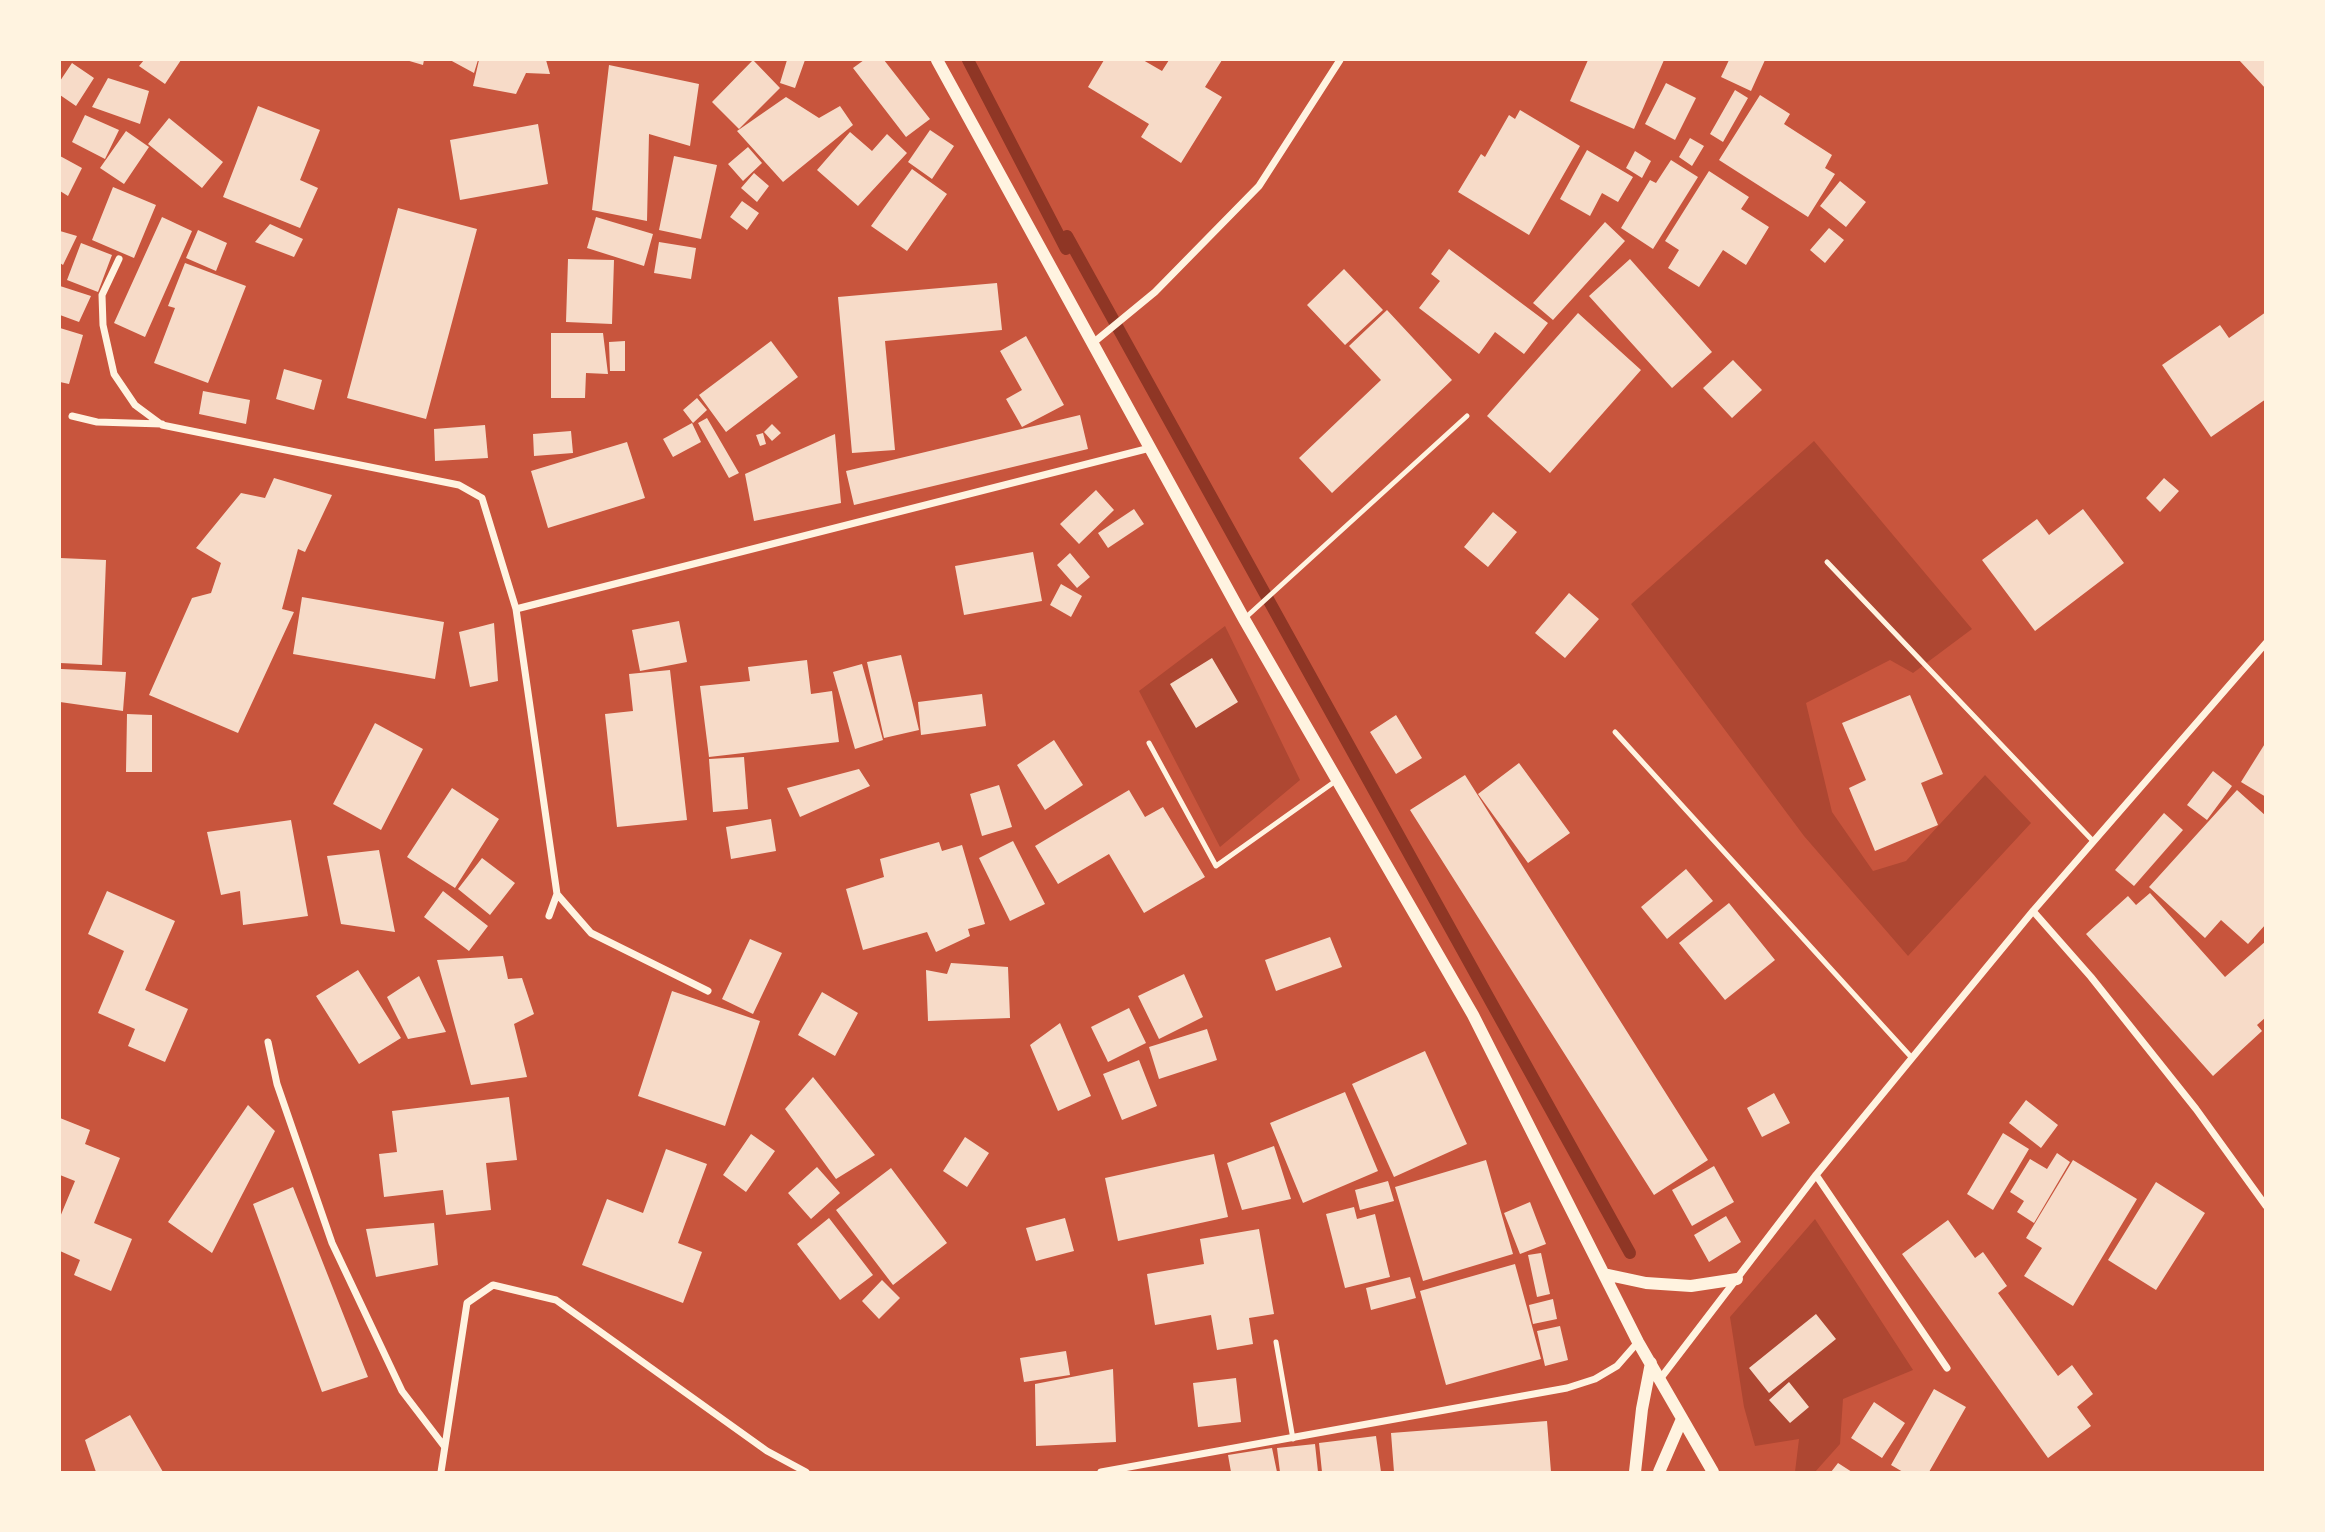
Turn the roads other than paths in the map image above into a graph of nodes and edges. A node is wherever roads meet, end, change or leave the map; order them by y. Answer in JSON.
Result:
{"nodes":[{"id":1,"x":937,"y":60,"type":"edge"},
{"id":2,"x":1340,"y":60,"type":"edge"},
{"id":3,"x":119,"y":259,"type":"dead end"},
{"id":4,"x":1093,"y":343,"type":"junction"},
{"id":5,"x":72,"y":416,"type":"dead end"},
{"id":6,"x":1466,"y":416,"type":"dead end"},
{"id":7,"x":162,"y":425,"type":"junction"},
{"id":8,"x":1152,"y":447,"type":"junction"},
{"id":9,"x":1827,"y":562,"type":"dead end"},
{"id":10,"x":516,"y":609,"type":"junction"},
{"id":11,"x":1244,"y":619,"type":"junction"},
{"id":12,"x":2266,"y":643,"type":"edge"},
{"id":13,"x":1615,"y":732,"type":"dead end"},
{"id":14,"x":1149,"y":743,"type":"dead end"},
{"id":15,"x":1337,"y":780,"type":"junction"},
{"id":16,"x":2093,"y":841,"type":"junction"},
{"id":17,"x":557,"y":894,"type":"junction"},
{"id":18,"x":2033,"y":911,"type":"junction"},
{"id":19,"x":549,"y":916,"type":"dead end"},
{"id":20,"x":708,"y":991,"type":"dead end"},
{"id":21,"x":268,"y":1042,"type":"dead end"},
{"id":22,"x":1912,"y":1058,"type":"junction"},
{"id":23,"x":1816,"y":1175,"type":"junction"},
{"id":24,"x":2266,"y":1206,"type":"edge"},
{"id":25,"x":1604,"y":1274,"type":"junction"},
{"id":26,"x":1737,"y":1279,"type":"junction"},
{"id":27,"x":1276,"y":1342,"type":"dead end"},
{"id":28,"x":1639,"y":1342,"type":"junction"},
{"id":29,"x":1651,"y":1363,"type":"junction"},
{"id":30,"x":1947,"y":1368,"type":"dead end"},
{"id":31,"x":1660,"y":1379,"type":"junction"},
{"id":32,"x":1682,"y":1419,"type":"junction"},
{"id":33,"x":1293,"y":1439,"type":"junction"},
{"id":34,"x":444,"y":1446,"type":"junction"},
{"id":35,"x":441,"y":1472,"type":"edge"},
{"id":36,"x":806,"y":1472,"type":"edge"},
{"id":37,"x":1101,"y":1472,"type":"edge"},
{"id":38,"x":1635,"y":1472,"type":"edge"},
{"id":39,"x":1659,"y":1472,"type":"edge"},
{"id":40,"x":1712,"y":1472,"type":"edge"}],
"edges":[{"from":1,"to":4,"type":"street"},
{"from":2,"to":4,"type":"street"},
{"from":3,"to":7,"type":"street"},
{"from":4,"to":8,"type":"street"},
{"from":5,"to":7,"type":"street"},
{"from":6,"to":11,"type":"lane"},
{"from":7,"to":10,"type":"street"},
{"from":8,"to":10,"type":"street"},
{"from":8,"to":11,"type":"street"},
{"from":9,"to":16,"type":"lane"},
{"from":10,"to":17,"type":"street"},
{"from":11,"to":15,"type":"street"},
{"from":12,"to":16,"type":"street"},
{"from":13,"to":22,"type":"lane"},
{"from":14,"to":15,"type":"lane"},
{"from":15,"to":25,"type":"street"},
{"from":16,"to":18,"type":"street"},
{"from":17,"to":19,"type":"street"},
{"from":17,"to":20,"type":"street"},
{"from":18,"to":22,"type":"street"},
{"from":18,"to":24,"type":"street"},
{"from":21,"to":34,"type":"street"},
{"from":22,"to":23,"type":"street"},
{"from":23,"to":26,"type":"street"},
{"from":23,"to":30,"type":"street"},
{"from":25,"to":26,"type":"street"},
{"from":25,"to":28,"type":"street"},
{"from":26,"to":31,"type":"street"},
{"from":27,"to":33,"type":"lane"},
{"from":28,"to":29,"type":"street"},
{"from":28,"to":33,"type":"street"},
{"from":29,"to":31,"type":"street"},
{"from":29,"to":38,"type":"street"},
{"from":31,"to":32,"type":"street"},
{"from":32,"to":39,"type":"street"},
{"from":32,"to":40,"type":"street"},
{"from":33,"to":37,"type":"street"},
{"from":34,"to":35,"type":"street"},
{"from":34,"to":36,"type":"street"}]}
